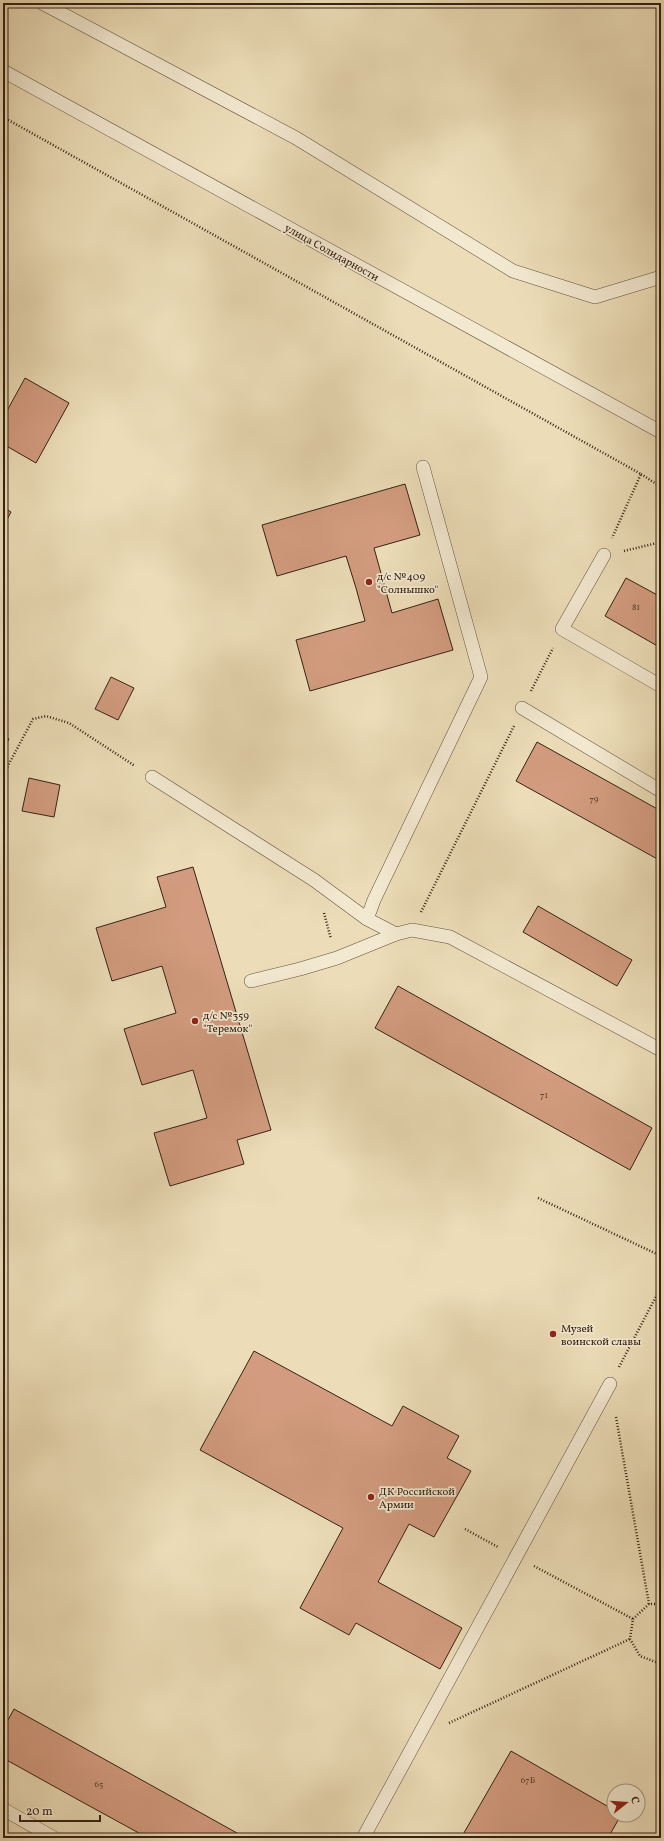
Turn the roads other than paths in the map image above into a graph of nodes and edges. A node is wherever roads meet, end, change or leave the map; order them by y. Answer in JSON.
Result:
{"nodes":[{"id":1,"x":42,"y":3,"type":"edge"},
{"id":2,"x":3,"y":71,"type":"edge"},
{"id":3,"x":661,"y":277,"type":"edge"},
{"id":4,"x":661,"y":432,"type":"edge"},
{"id":5,"x":423,"y":466,"type":"dead end"},
{"id":6,"x":604,"y":555,"type":"road end"},
{"id":7,"x":661,"y":686,"type":"edge"},
{"id":8,"x":522,"y":708,"type":"road end"},
{"id":9,"x":152,"y":777,"type":"road end"},
{"id":10,"x":661,"y":790,"type":"edge"},
{"id":11,"x":367,"y":919,"type":"junction"},
{"id":12,"x":396,"y":934,"type":"junction"},
{"id":13,"x":251,"y":981,"type":"dead end"},
{"id":14,"x":661,"y":1050,"type":"edge"},
{"id":15,"x":610,"y":1384,"type":"road end"},
{"id":16,"x":3,"y":1809,"type":"edge"},
{"id":17,"x":54,"y":1838,"type":"edge"},
{"id":18,"x":363,"y":1838,"type":"edge"}],
"edges":[{"from":1,"to":3,"type":"lane"},
{"from":2,"to":4,"type":"lane","name":"улица Солидарности"},
{"from":5,"to":11,"type":"lane"},
{"from":6,"to":7,"type":"lane"},
{"from":8,"to":10,"type":"lane"},
{"from":9,"to":11,"type":"lane"},
{"from":11,"to":12,"type":"lane"},
{"from":12,"to":13,"type":"lane"},
{"from":12,"to":14,"type":"lane"},
{"from":15,"to":18,"type":"lane"},
{"from":16,"to":17,"type":"lane"}]}
